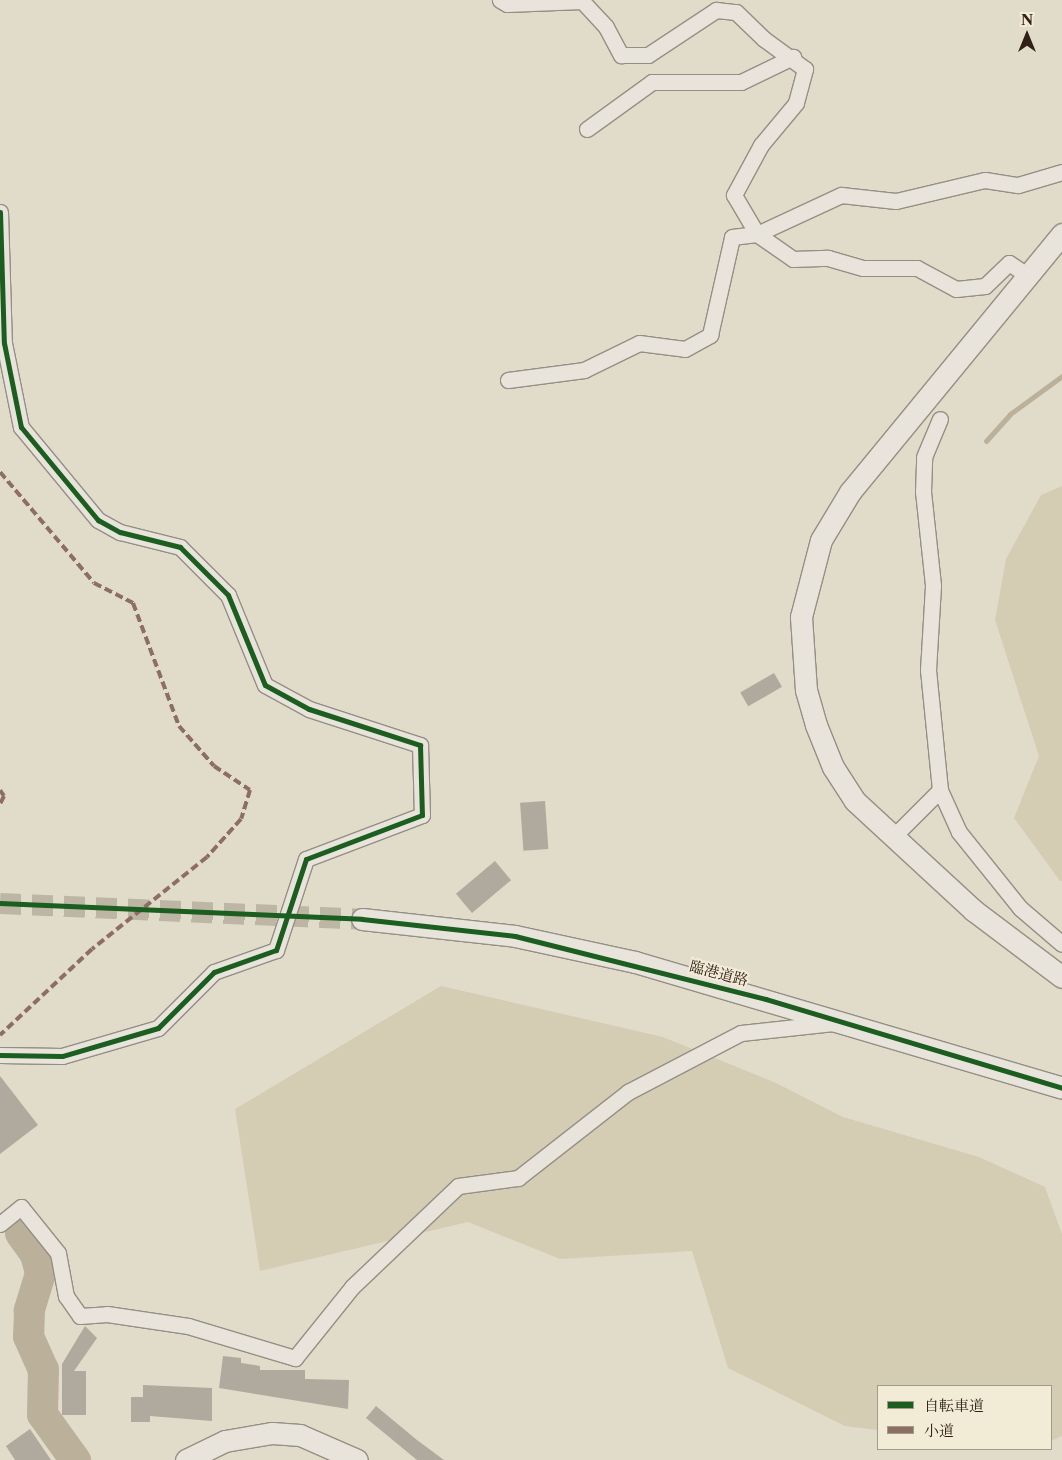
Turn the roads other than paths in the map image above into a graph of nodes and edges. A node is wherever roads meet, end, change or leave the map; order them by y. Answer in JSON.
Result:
{"nodes":[{"id":1,"x":500,"y":0,"type":"edge"},
{"id":2,"x":793,"y":58,"type":"junction"},
{"id":3,"x":587,"y":129,"type":"dead end"},
{"id":4,"x":1062,"y":172,"type":"edge"},
{"id":5,"x":0,"y":212,"type":"edge"},
{"id":6,"x":757,"y":234,"type":"junction"},
{"id":7,"x":1062,"y":234,"type":"edge"},
{"id":8,"x":1028,"y":275,"type":"junction"},
{"id":9,"x":508,"y":380,"type":"dead end"},
{"id":10,"x":940,"y":419,"type":"dead end"},
{"id":11,"x":940,"y":790,"type":"junction"},
{"id":12,"x":893,"y":837,"type":"junction"},
{"id":13,"x":362,"y":919,"type":"tunnel mouth"},
{"id":14,"x":1062,"y":944,"type":"edge"},
{"id":15,"x":1062,"y":977,"type":"edge"},
{"id":16,"x":847,"y":1022,"type":"junction"},
{"id":17,"x":0,"y":1055,"type":"edge"},
{"id":18,"x":1062,"y":1088,"type":"edge"},
{"id":19,"x":22,"y":1206,"type":"junction"},
{"id":20,"x":0,"y":1216,"type":"edge"},
{"id":21,"x":0,"y":1224,"type":"edge"},
{"id":22,"x":186,"y":1460,"type":"edge"},
{"id":23,"x":357,"y":1460,"type":"edge"}],
"edges":[{"from":1,"to":2,"type":"street"},
{"from":2,"to":3,"type":"street"},
{"from":2,"to":6,"type":"street"},
{"from":4,"to":6,"type":"street"},
{"from":5,"to":17,"type":"street"},
{"from":6,"to":8,"type":"street"},
{"from":6,"to":9,"type":"street"},
{"from":7,"to":8,"type":"street"},
{"from":8,"to":12,"type":"street"},
{"from":10,"to":11,"type":"street"},
{"from":11,"to":12,"type":"street"},
{"from":11,"to":14,"type":"street"},
{"from":12,"to":15,"type":"street"},
{"from":13,"to":16,"type":"street","name":"臨港道路"},
{"from":16,"to":18,"type":"street","name":"臨港道路"},
{"from":16,"to":19,"type":"street"},
{"from":19,"to":20,"type":"street"},
{"from":19,"to":21,"type":"street"},
{"from":22,"to":23,"type":"street"}]}
